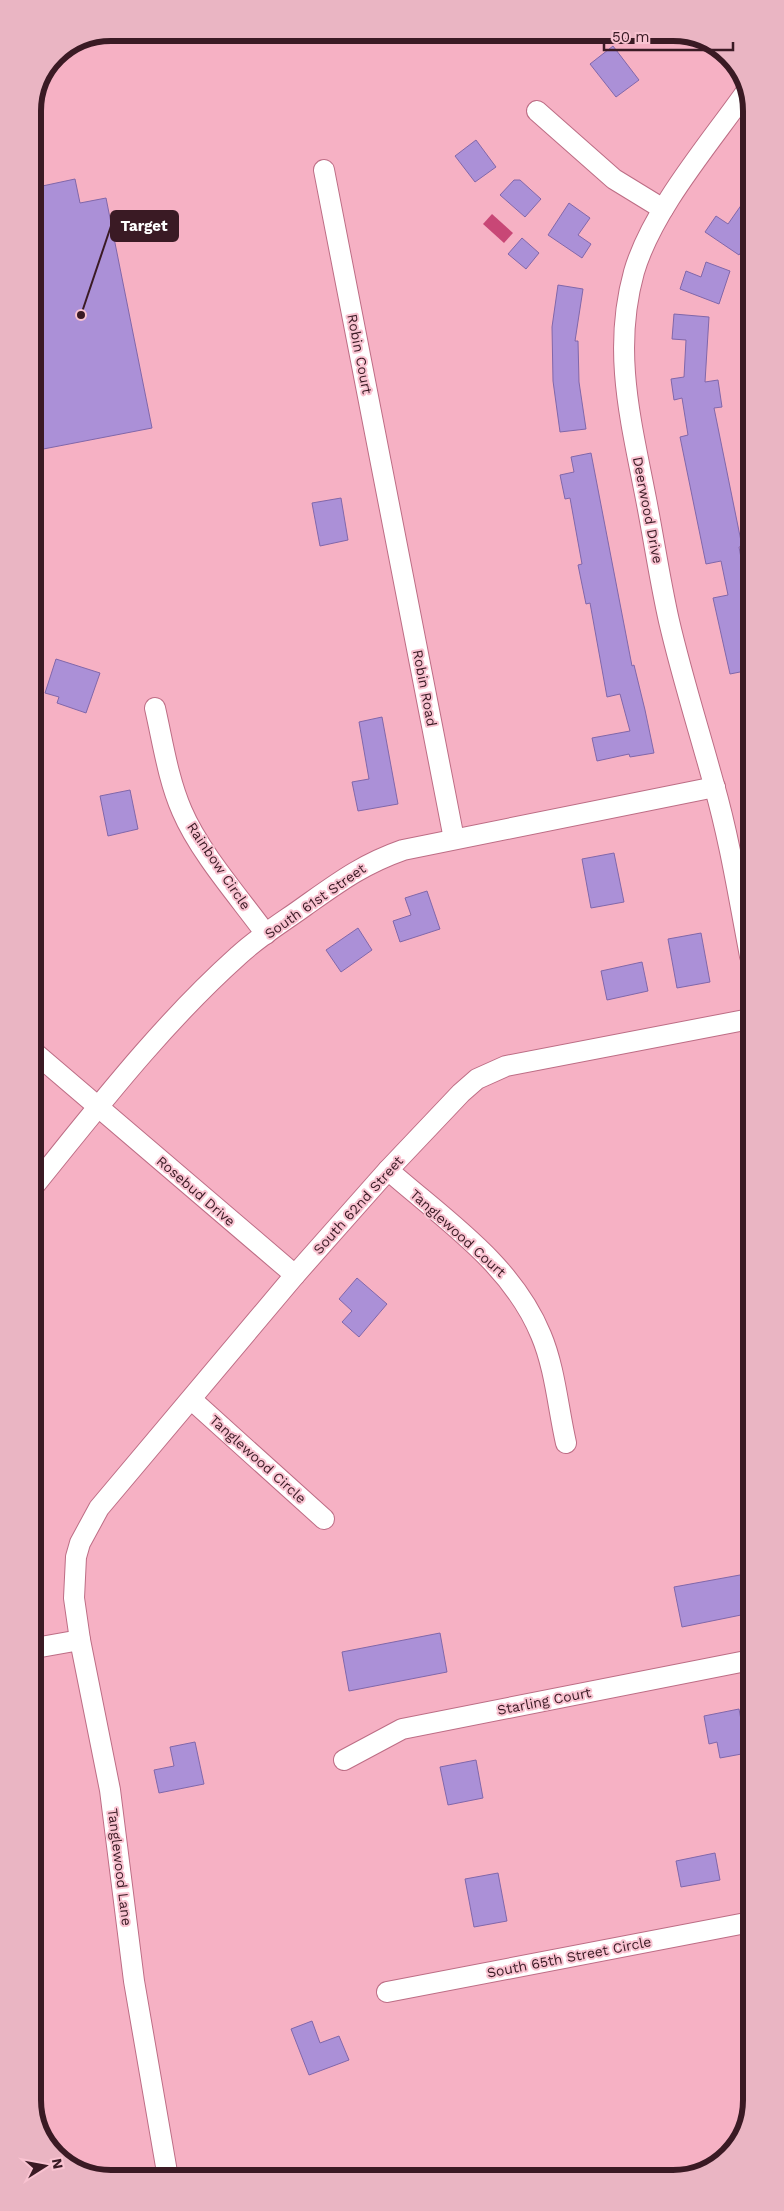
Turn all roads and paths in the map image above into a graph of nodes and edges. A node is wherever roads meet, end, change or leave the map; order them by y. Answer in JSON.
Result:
{"nodes":[{"id":1,"x":741,"y":99,"type":"edge"},
{"id":2,"x":537,"y":112,"type":"dead end"},
{"id":3,"x":324,"y":170,"type":"dead end"},
{"id":4,"x":663,"y":209,"type":"junction"},
{"id":5,"x":396,"y":538,"type":"joint"},
{"id":6,"x":155,"y":708,"type":"dead end"},
{"id":7,"x":715,"y":787,"type":"junction"},
{"id":8,"x":454,"y":838,"type":"junction"},
{"id":9,"x":743,"y":922,"type":"edge"},
{"id":10,"x":266,"y":934,"type":"junction"},
{"id":11,"x":743,"y":1020,"type":"edge"},
{"id":12,"x":41,"y":1058,"type":"edge"},
{"id":13,"x":98,"y":1107,"type":"junction"},
{"id":14,"x":388,"y":1170,"type":"junction"},
{"id":15,"x":41,"y":1177,"type":"edge"},
{"id":16,"x":295,"y":1276,"type":"junction"},
{"id":17,"x":192,"y":1400,"type":"junction"},
{"id":18,"x":566,"y":1443,"type":"dead end"},
{"id":19,"x":324,"y":1519,"type":"dead end"},
{"id":20,"x":76,"y":1557,"type":"joint"},
{"id":21,"x":80,"y":1640,"type":"junction"},
{"id":22,"x":41,"y":1647,"type":"edge"},
{"id":23,"x":743,"y":1662,"type":"edge"},
{"id":24,"x":344,"y":1760,"type":"dead end"},
{"id":25,"x":743,"y":1924,"type":"edge"},
{"id":26,"x":387,"y":1992,"type":"dead end"},
{"id":27,"x":167,"y":2170,"type":"edge"}],
"edges":[{"from":1,"to":4,"type":"street","name":"Deerwood Drive"},
{"from":2,"to":4,"type":"street"},
{"from":3,"to":5,"type":"street","name":"Robin Court"},
{"from":4,"to":7,"type":"street","name":"Deerwood Drive"},
{"from":5,"to":8,"type":"street","name":"Robin Road"},
{"from":6,"to":10,"type":"street","name":"Rainbow Circle"},
{"from":7,"to":8,"type":"street","name":"South 61st Street"},
{"from":7,"to":9,"type":"street","name":"Deerwood Drive"},
{"from":8,"to":10,"type":"street","name":"South 61st Street"},
{"from":10,"to":13,"type":"street","name":"South 61st Street"},
{"from":11,"to":14,"type":"street","name":"South 62nd Street"},
{"from":12,"to":13,"type":"street","name":"Rosebud Drive"},
{"from":13,"to":15,"type":"street","name":"South 61st Street"},
{"from":13,"to":16,"type":"street","name":"Rosebud Drive"},
{"from":14,"to":16,"type":"street","name":"South 62nd Street"},
{"from":14,"to":18,"type":"street","name":"Tanglewood Court"},
{"from":16,"to":17,"type":"street","name":"South 62nd Street"},
{"from":17,"to":19,"type":"street","name":"Tanglewood Circle"},
{"from":17,"to":20,"type":"street","name":"South 62nd Street"},
{"from":20,"to":21,"type":"street","name":"Tanglewood Lane"},
{"from":21,"to":22,"type":"street"},
{"from":21,"to":27,"type":"street","name":"Tanglewood Lane"},
{"from":23,"to":24,"type":"street","name":"Starling Court"},
{"from":25,"to":26,"type":"street","name":"South 65th Street Circle"}]}
